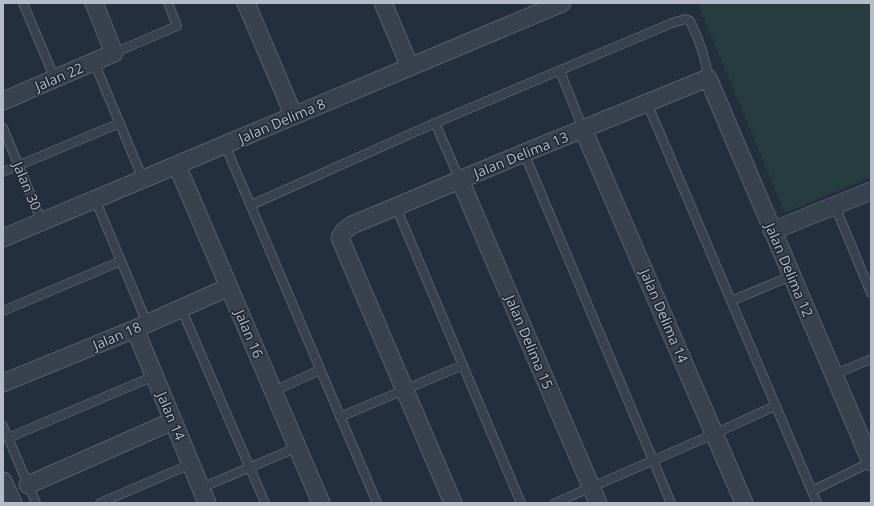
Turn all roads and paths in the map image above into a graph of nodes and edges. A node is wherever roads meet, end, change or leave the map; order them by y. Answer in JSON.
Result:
{"nodes":[{"id":1,"x":23,"y":3,"type":"edge"},
{"id":2,"x":94,"y":3,"type":"edge"},
{"id":3,"x":168,"y":3,"type":"edge"},
{"id":4,"x":246,"y":3,"type":"edge"},
{"id":5,"x":383,"y":3,"type":"edge"},
{"id":6,"x":551,"y":5,"type":"edge"},
{"id":7,"x":114,"y":53,"type":"junction"},
{"id":8,"x":94,"y":62,"type":"junction"},
{"id":9,"x":410,"y":67,"type":"junction"},
{"id":10,"x":560,"y":70,"type":"junction"},
{"id":11,"x":708,"y":78,"type":"junction"},
{"id":12,"x":55,"y":79,"type":"junction"},
{"id":13,"x":3,"y":101,"type":"edge"},
{"id":14,"x":647,"y":103,"type":"junction"},
{"id":15,"x":294,"y":116,"type":"junction"},
{"id":16,"x":120,"y":123,"type":"junction"},
{"id":17,"x":435,"y":123,"type":"junction"},
{"id":18,"x":3,"y":128,"type":"edge"},
{"id":19,"x":583,"y":129,"type":"junction"},
{"id":20,"x":225,"y":145,"type":"junction"},
{"id":21,"x":524,"y":153,"type":"junction"},
{"id":22,"x":177,"y":165,"type":"junction"},
{"id":23,"x":19,"y":166,"type":"junction"},
{"id":24,"x":3,"y":172,"type":"edge"},
{"id":25,"x":143,"y":179,"type":"junction"},
{"id":26,"x":460,"y":180,"type":"junction"},
{"id":27,"x":871,"y":190,"type":"edge"},
{"id":28,"x":95,"y":199,"type":"junction"},
{"id":29,"x":251,"y":205,"type":"junction"},
{"id":30,"x":834,"y":206,"type":"junction"},
{"id":31,"x":396,"y":207,"type":"junction"},
{"id":32,"x":42,"y":222,"type":"junction"},
{"id":33,"x":772,"y":231,"type":"junction"},
{"id":34,"x":3,"y":238,"type":"edge"},
{"id":35,"x":121,"y":262,"type":"junction"},
{"id":36,"x":792,"y":276,"type":"junction"},
{"id":37,"x":229,"y":287,"type":"junction"},
{"id":38,"x":871,"y":293,"type":"edge"},
{"id":39,"x":731,"y":300,"type":"junction"},
{"id":40,"x":181,"y":308,"type":"junction"},
{"id":41,"x":3,"y":310,"type":"edge"},
{"id":42,"x":141,"y":326,"type":"junction"},
{"id":43,"x":871,"y":359,"type":"edge"},
{"id":44,"x":463,"y":364,"type":"junction"},
{"id":45,"x":320,"y":370,"type":"junction"},
{"id":46,"x":833,"y":374,"type":"junction"},
{"id":47,"x":154,"y":376,"type":"junction"},
{"id":48,"x":3,"y":383,"type":"edge"},
{"id":49,"x":405,"y":389,"type":"junction"},
{"id":50,"x":274,"y":391,"type":"junction"},
{"id":51,"x":775,"y":406,"type":"junction"},
{"id":52,"x":340,"y":417,"type":"junction"},
{"id":53,"x":173,"y":421,"type":"junction"},
{"id":54,"x":3,"y":426,"type":"edge"},
{"id":55,"x":714,"y":434,"type":"junction"},
{"id":56,"x":8,"y":438,"type":"junction"},
{"id":57,"x":298,"y":447,"type":"junction"},
{"id":58,"x":654,"y":461,"type":"junction"},
{"id":59,"x":871,"y":462,"type":"edge"},
{"id":60,"x":191,"y":464,"type":"junction"},
{"id":61,"x":250,"y":468,"type":"junction"},
{"id":62,"x":3,"y":480,"type":"edge"},
{"id":63,"x":28,"y":485,"type":"junction"},
{"id":64,"x":812,"y":491,"type":"junction"},
{"id":65,"x":204,"y":495,"type":"edge"},
{"id":66,"x":595,"y":495,"type":"edge"},
{"id":67,"x":13,"y":503,"type":"edge"},
{"id":68,"x":36,"y":503,"type":"edge"},
{"id":69,"x":100,"y":503,"type":"edge"},
{"id":70,"x":265,"y":503,"type":"edge"},
{"id":71,"x":321,"y":503,"type":"edge"},
{"id":72,"x":377,"y":503,"type":"edge"},
{"id":73,"x":453,"y":503,"type":"edge"},
{"id":74,"x":522,"y":503,"type":"edge"},
{"id":75,"x":555,"y":503,"type":"edge"},
{"id":76,"x":672,"y":503,"type":"edge"},
{"id":77,"x":744,"y":503,"type":"edge"},
{"id":78,"x":817,"y":503,"type":"edge"}],
"edges":[{"from":1,"to":12,"type":"lane"},
{"from":2,"to":7,"type":"street"},
{"from":3,"to":7,"type":"lane"},
{"from":4,"to":15,"type":"street"},
{"from":5,"to":9,"type":"street"},
{"from":6,"to":9,"type":"street","name":"Jalan Delima 8"},
{"from":7,"to":8,"type":"street","name":"Jalan 22"},
{"from":8,"to":12,"type":"street","name":"Jalan 22"},
{"from":8,"to":16,"type":"lane"},
{"from":9,"to":15,"type":"street","name":"Jalan Delima 8"},
{"from":10,"to":11,"type":"lane"},
{"from":10,"to":17,"type":"lane"},
{"from":10,"to":19,"type":"lane"},
{"from":11,"to":14,"type":"street","name":"Jalan Delima 13"},
{"from":11,"to":33,"type":"street","name":"Jalan Delima 12"},
{"from":12,"to":13,"type":"street","name":"Jalan 22"},
{"from":14,"to":19,"type":"street","name":"Jalan Delima 13"},
{"from":14,"to":39,"type":"lane"},
{"from":15,"to":20,"type":"street","name":"Jalan Delima 8"},
{"from":16,"to":23,"type":"lane"},
{"from":16,"to":25,"type":"lane"},
{"from":17,"to":26,"type":"lane"},
{"from":17,"to":29,"type":"lane"},
{"from":18,"to":23,"type":"lane","name":"Jalan 30"},
{"from":19,"to":21,"type":"street","name":"Jalan Delima 13"},
{"from":19,"to":55,"type":"street","name":"Jalan Delima 14"},
{"from":20,"to":22,"type":"street","name":"Jalan Delima 8"},
{"from":20,"to":29,"type":"lane"},
{"from":21,"to":26,"type":"street","name":"Jalan Delima 13"},
{"from":21,"to":58,"type":"lane"},
{"from":22,"to":25,"type":"street","name":"Jalan Delima 8"},
{"from":22,"to":37,"type":"street","name":"Jalan 16"},
{"from":23,"to":24,"type":"lane"},
{"from":23,"to":32,"type":"lane","name":"Jalan 30"},
{"from":25,"to":28,"type":"street","name":"Jalan Delima 8"},
{"from":26,"to":31,"type":"street","name":"Jalan Delima 13"},
{"from":26,"to":66,"type":"street","name":"Jalan Delima 15"},
{"from":27,"to":30,"type":"street"},
{"from":28,"to":32,"type":"street","name":"Jalan Delima 8"},
{"from":28,"to":35,"type":"lane"},
{"from":29,"to":45,"type":"lane"},
{"from":30,"to":33,"type":"street"},
{"from":30,"to":38,"type":"lane"},
{"from":31,"to":44,"type":"lane"},
{"from":31,"to":49,"type":"street","name":"Jalan Delima 13"},
{"from":32,"to":34,"type":"street","name":"Jalan Delima 8"},
{"from":33,"to":36,"type":"street","name":"Jalan Delima 12"},
{"from":35,"to":41,"type":"lane"},
{"from":35,"to":42,"type":"lane"},
{"from":36,"to":39,"type":"lane"},
{"from":36,"to":46,"type":"street","name":"Jalan Delima 12"},
{"from":37,"to":40,"type":"street","name":"Jalan 18"},
{"from":37,"to":50,"type":"street","name":"Jalan 16"},
{"from":39,"to":51,"type":"lane"},
{"from":40,"to":42,"type":"street","name":"Jalan 18"},
{"from":40,"to":61,"type":"lane"},
{"from":42,"to":47,"type":"street","name":"Jalan 14"},
{"from":42,"to":48,"type":"street","name":"Jalan 18"},
{"from":43,"to":46,"type":"lane"},
{"from":44,"to":49,"type":"lane"},
{"from":44,"to":74,"type":"lane"},
{"from":45,"to":50,"type":"lane"},
{"from":45,"to":52,"type":"lane"},
{"from":46,"to":59,"type":"street","name":"Jalan Delima 12"},
{"from":47,"to":53,"type":"street","name":"Jalan 14"},
{"from":47,"to":56,"type":"lane"},
{"from":49,"to":52,"type":"lane"},
{"from":49,"to":73,"type":"street"},
{"from":50,"to":57,"type":"street","name":"Jalan 16"},
{"from":51,"to":55,"type":"lane"},
{"from":51,"to":64,"type":"lane"},
{"from":52,"to":72,"type":"lane"},
{"from":53,"to":60,"type":"street","name":"Jalan 14"},
{"from":53,"to":63,"type":"street"},
{"from":54,"to":56,"type":"lane"},
{"from":55,"to":58,"type":"lane"},
{"from":55,"to":77,"type":"street","name":"Jalan Delima 14"},
{"from":56,"to":63,"type":"lane"},
{"from":57,"to":61,"type":"lane"},
{"from":57,"to":71,"type":"street","name":"Jalan 16"},
{"from":58,"to":66,"type":"lane"},
{"from":58,"to":76,"type":"lane"},
{"from":59,"to":64,"type":"lane"},
{"from":60,"to":65,"type":"street","name":"Jalan 14"},
{"from":60,"to":69,"type":"lane"},
{"from":61,"to":65,"type":"lane"},
{"from":61,"to":70,"type":"lane"},
{"from":62,"to":67,"type":"street"},
{"from":63,"to":68,"type":"lane"},
{"from":64,"to":78,"type":"lane"},
{"from":66,"to":75,"type":"lane"}]}
